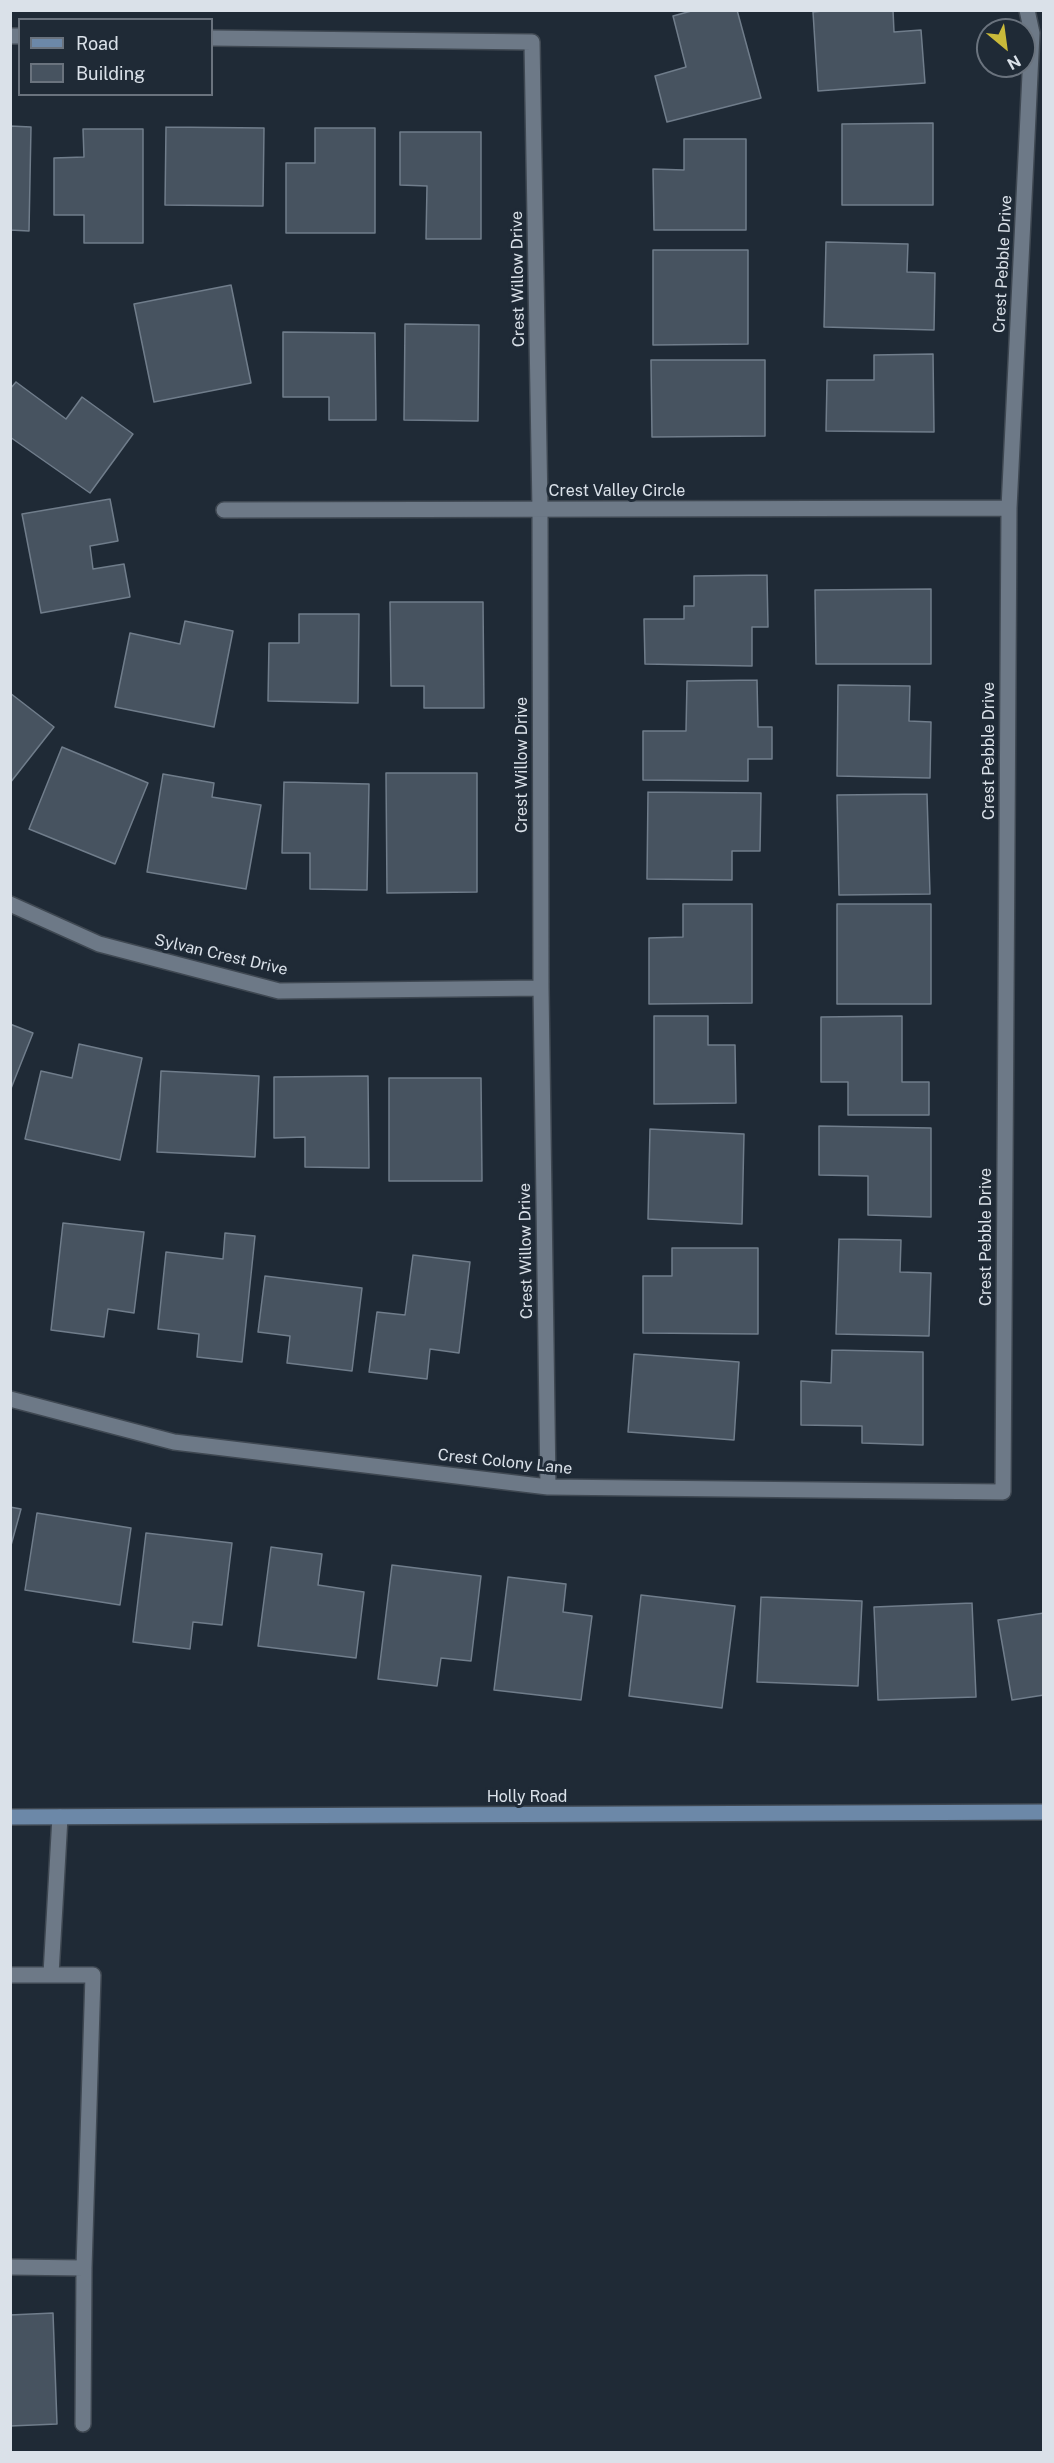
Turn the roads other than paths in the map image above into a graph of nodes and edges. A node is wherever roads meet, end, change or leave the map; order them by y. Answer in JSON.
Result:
{"nodes":[{"id":1,"x":1028,"y":10,"type":"edge"},
{"id":2,"x":213,"y":39,"type":"edge"},
{"id":3,"x":1009,"y":508,"type":"junction"},
{"id":4,"x":540,"y":509,"type":"junction"},
{"id":5,"x":224,"y":510,"type":"dead end"},
{"id":6,"x":10,"y":904,"type":"edge"},
{"id":7,"x":541,"y":988,"type":"junction"},
{"id":8,"x":10,"y":1399,"type":"edge"},
{"id":9,"x":548,"y":1487,"type":"junction"},
{"id":10,"x":1003,"y":1492,"type":"joint"},
{"id":11,"x":1044,"y":1812,"type":"edge"},
{"id":12,"x":10,"y":1817,"type":"edge"},
{"id":13,"x":60,"y":1817,"type":"junction"},
{"id":14,"x":10,"y":1974,"type":"edge"},
{"id":15,"x":51,"y":1974,"type":"junction"},
{"id":16,"x":10,"y":2267,"type":"edge"},
{"id":17,"x":84,"y":2268,"type":"junction"},
{"id":18,"x":83,"y":2424,"type":"dead end"}],
"edges":[{"from":1,"to":3,"type":"street","name":"Crest Pebble Drive"},
{"from":2,"to":4,"type":"street","name":"Crest Willow Drive"},
{"from":3,"to":4,"type":"street","name":"Crest Valley Circle"},
{"from":3,"to":10,"type":"street","name":"Crest Pebble Drive"},
{"from":4,"to":5,"type":"street","name":"Crest Valley Circle"},
{"from":4,"to":7,"type":"street","name":"Crest Willow Drive"},
{"from":6,"to":7,"type":"street","name":"Sylvan Crest Drive"},
{"from":7,"to":9,"type":"street","name":"Crest Willow Drive"},
{"from":8,"to":9,"type":"street","name":"Crest Colony Lane"},
{"from":9,"to":10,"type":"street","name":"Crest Colony Lane"},
{"from":11,"to":13,"type":"main road","name":"Holly Road"},
{"from":12,"to":13,"type":"main road","name":"Holly Road"},
{"from":13,"to":15,"type":"street"},
{"from":14,"to":15,"type":"street"},
{"from":15,"to":17,"type":"street"},
{"from":16,"to":17,"type":"street"},
{"from":17,"to":18,"type":"street"}]}
